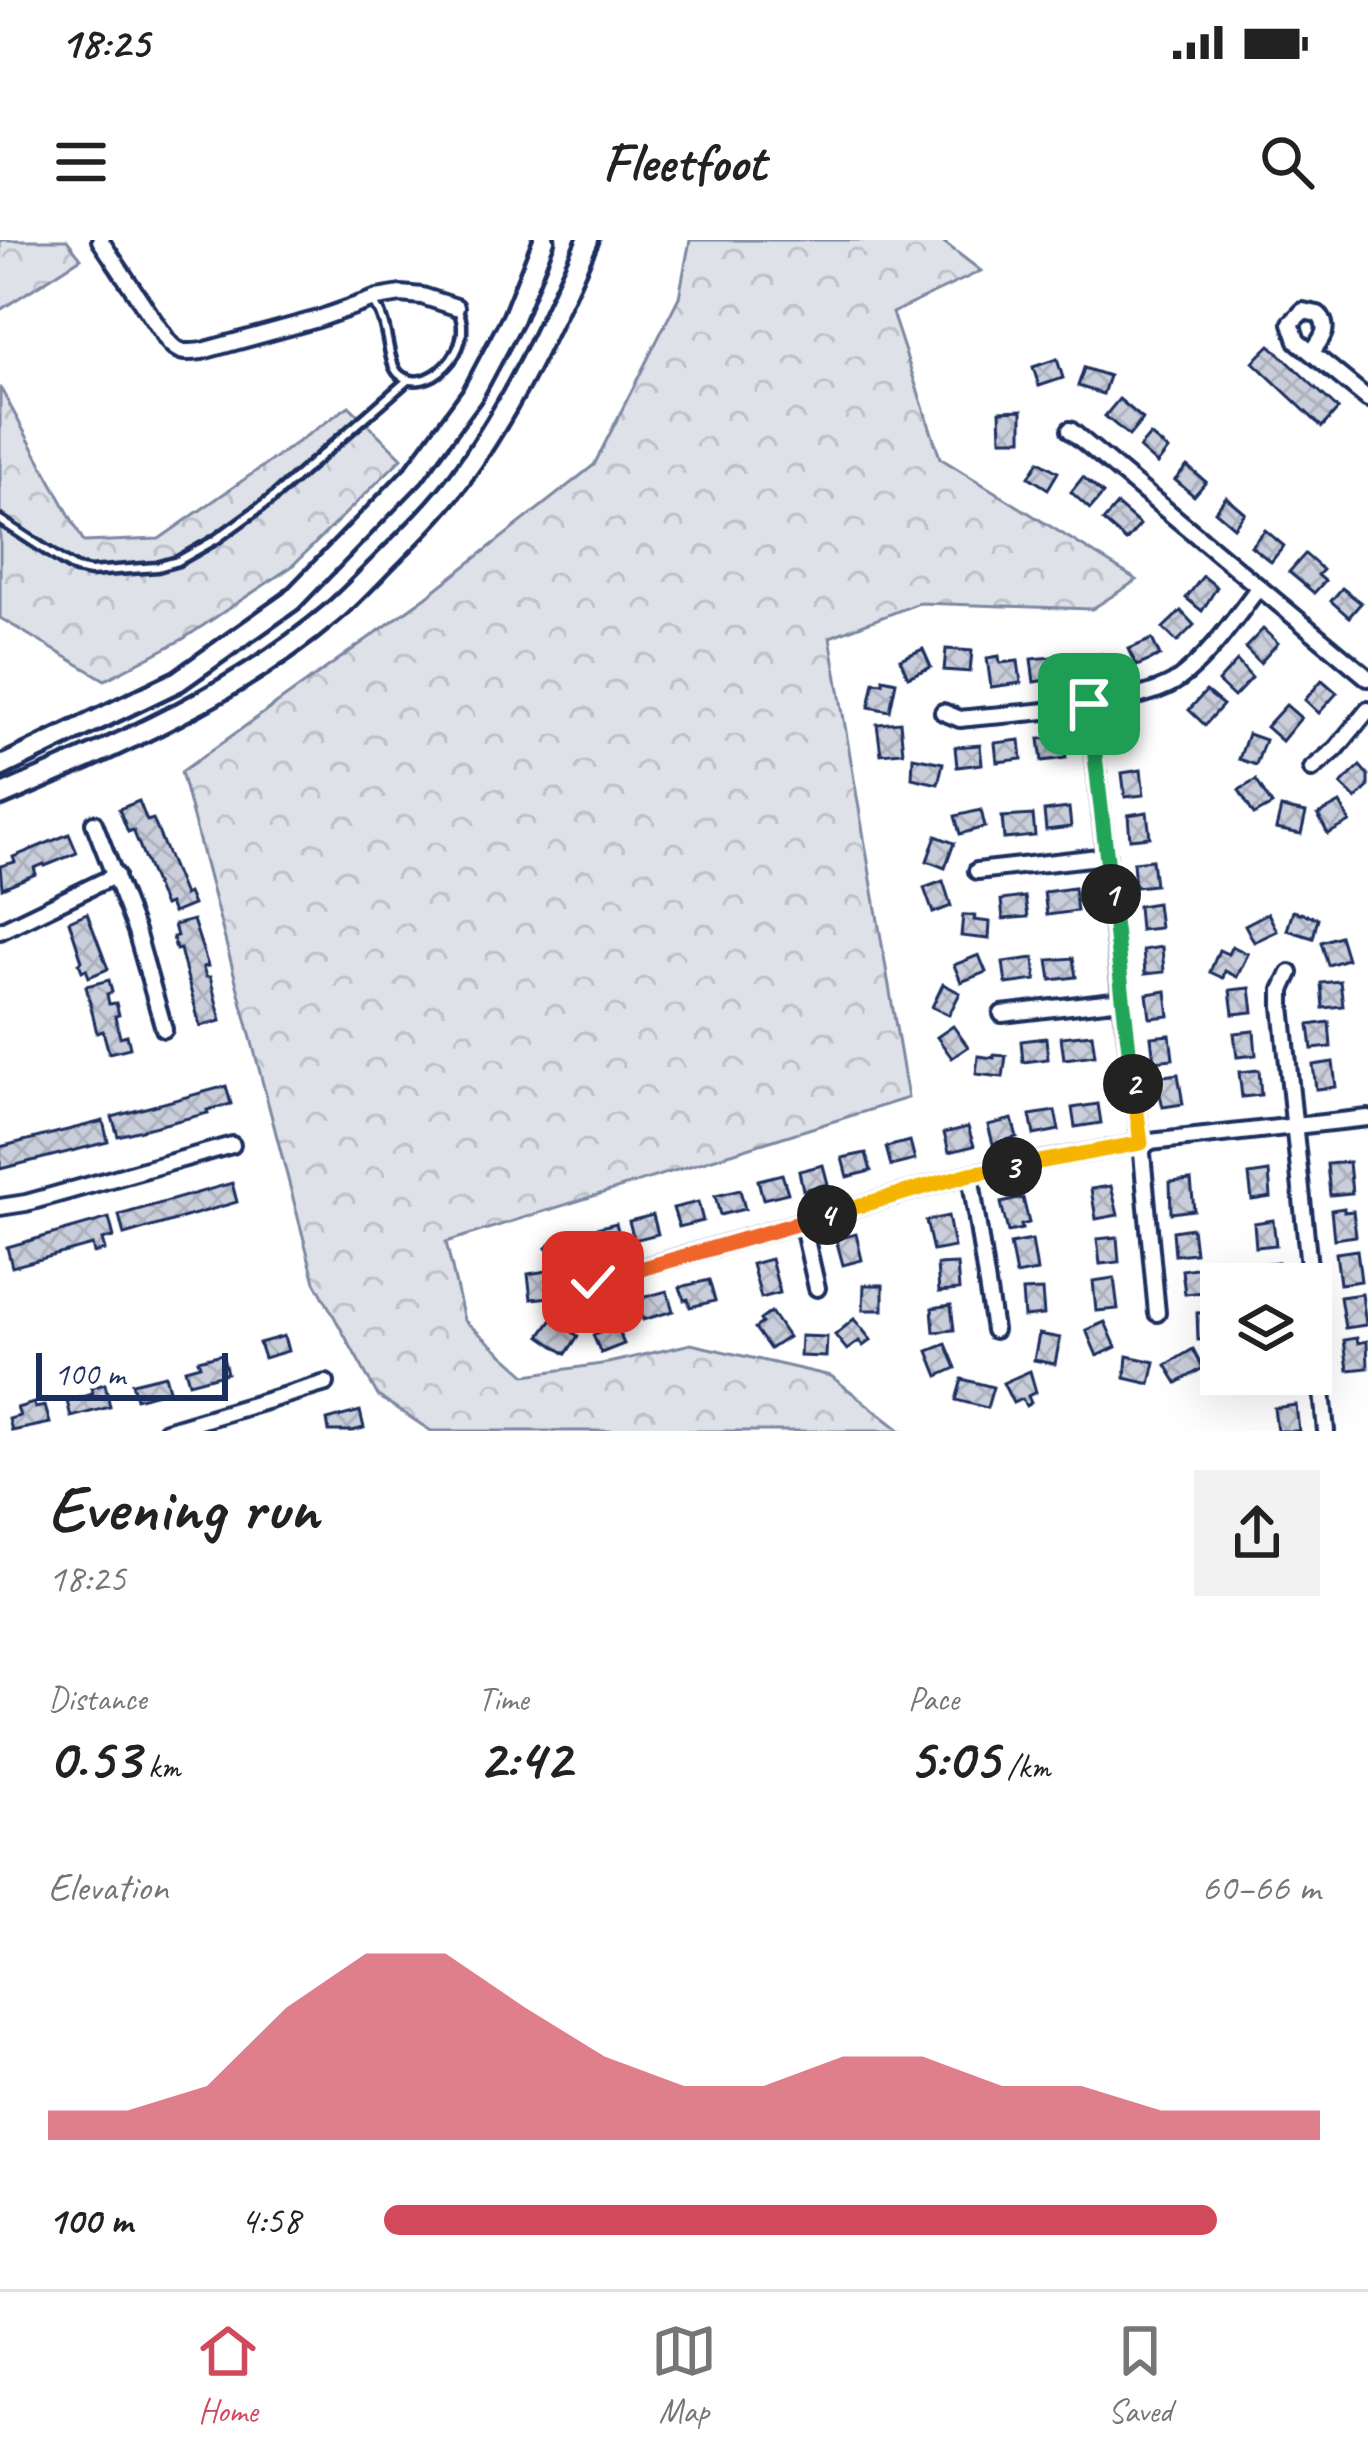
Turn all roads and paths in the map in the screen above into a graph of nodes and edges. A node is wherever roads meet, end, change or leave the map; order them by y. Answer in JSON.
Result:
{"nodes":[{"id":1,"x":100,"y":240,"type":"edge"},
{"id":2,"x":544,"y":240,"type":"edge"},
{"id":3,"x":588,"y":240,"type":"edge"},
{"id":4,"x":372,"y":300,"type":"junction"},
{"id":5,"x":456,"y":307,"type":"joint"},
{"id":6,"x":1312,"y":352,"type":"dead end"},
{"id":7,"x":409,"y":379,"type":"junction"},
{"id":8,"x":1368,"y":399,"type":"edge"},
{"id":9,"x":1070,"y":430,"type":"dead end"},
{"id":10,"x":0,"y":520,"type":"edge"},
{"id":11,"x":1259,"y":587,"type":"junction"},
{"id":12,"x":1368,"y":678,"type":"edge"},
{"id":13,"x":1089,"y":704,"type":"junction"},
{"id":14,"x":1368,"y":710,"type":"edge"},
{"id":15,"x":944,"y":712,"type":"dead end"},
{"id":16,"x":0,"y":767,"type":"edge"},
{"id":17,"x":1312,"y":770,"type":"dead end"},
{"id":18,"x":0,"y":796,"type":"edge"},
{"id":19,"x":94,"y":823,"type":"dead end"},
{"id":20,"x":1107,"y":856,"type":"junction"},
{"id":21,"x":977,"y":871,"type":"dead end"},
{"id":22,"x":116,"y":875,"type":"junction"},
{"id":23,"x":0,"y":931,"type":"edge"},
{"id":24,"x":1290,"y":973,"type":"dead end"},
{"id":25,"x":1122,"y":1000,"type":"junction"},
{"id":26,"x":1002,"y":1014,"type":"dead end"},
{"id":27,"x":164,"y":1029,"type":"dead end"},
{"id":28,"x":1368,"y":1118,"type":"edge"},
{"id":29,"x":1295,"y":1126,"type":"junction"},
{"id":30,"x":1141,"y":1143,"type":"junction"},
{"id":31,"x":232,"y":1145,"type":"dead end"},
{"id":32,"x":970,"y":1174,"type":"junction"},
{"id":33,"x":0,"y":1207,"type":"edge"},
{"id":34,"x":802,"y":1222,"type":"junction"},
{"id":35,"x":593,"y":1282,"type":"dead end"},
{"id":36,"x":817,"y":1288,"type":"dead end"},
{"id":37,"x":1157,"y":1313,"type":"dead end"},
{"id":38,"x":994,"y":1330,"type":"dead end"},
{"id":39,"x":326,"y":1383,"type":"dead end"},
{"id":40,"x":170,"y":1430,"type":"edge"},
{"id":41,"x":1326,"y":1431,"type":"edge"}],
"edges":[{"from":1,"to":4,"type":"street"},
{"from":2,"to":16,"type":"main road"},
{"from":3,"to":18,"type":"main road"},
{"from":4,"to":5,"type":"street"},
{"from":4,"to":7,"type":"lane"},
{"from":5,"to":7,"type":"lane"},
{"from":6,"to":8,"type":"street"},
{"from":7,"to":10,"type":"lane"},
{"from":9,"to":11,"type":"street"},
{"from":11,"to":12,"type":"street"},
{"from":11,"to":13,"type":"street"},
{"from":13,"to":15,"type":"street"},
{"from":13,"to":20,"type":"street"},
{"from":14,"to":17,"type":"street"},
{"from":19,"to":22,"type":"street"},
{"from":20,"to":21,"type":"street"},
{"from":20,"to":25,"type":"street"},
{"from":22,"to":23,"type":"street"},
{"from":22,"to":27,"type":"street"},
{"from":24,"to":29,"type":"street"},
{"from":25,"to":26,"type":"street"},
{"from":25,"to":30,"type":"street"},
{"from":28,"to":29,"type":"street"},
{"from":29,"to":30,"type":"street"},
{"from":29,"to":41,"type":"street"},
{"from":30,"to":32,"type":"street"},
{"from":30,"to":37,"type":"street"},
{"from":31,"to":33,"type":"street"},
{"from":32,"to":34,"type":"street"},
{"from":32,"to":38,"type":"street"},
{"from":34,"to":35,"type":"street"},
{"from":34,"to":36,"type":"street"},
{"from":39,"to":40,"type":"street"}]}
